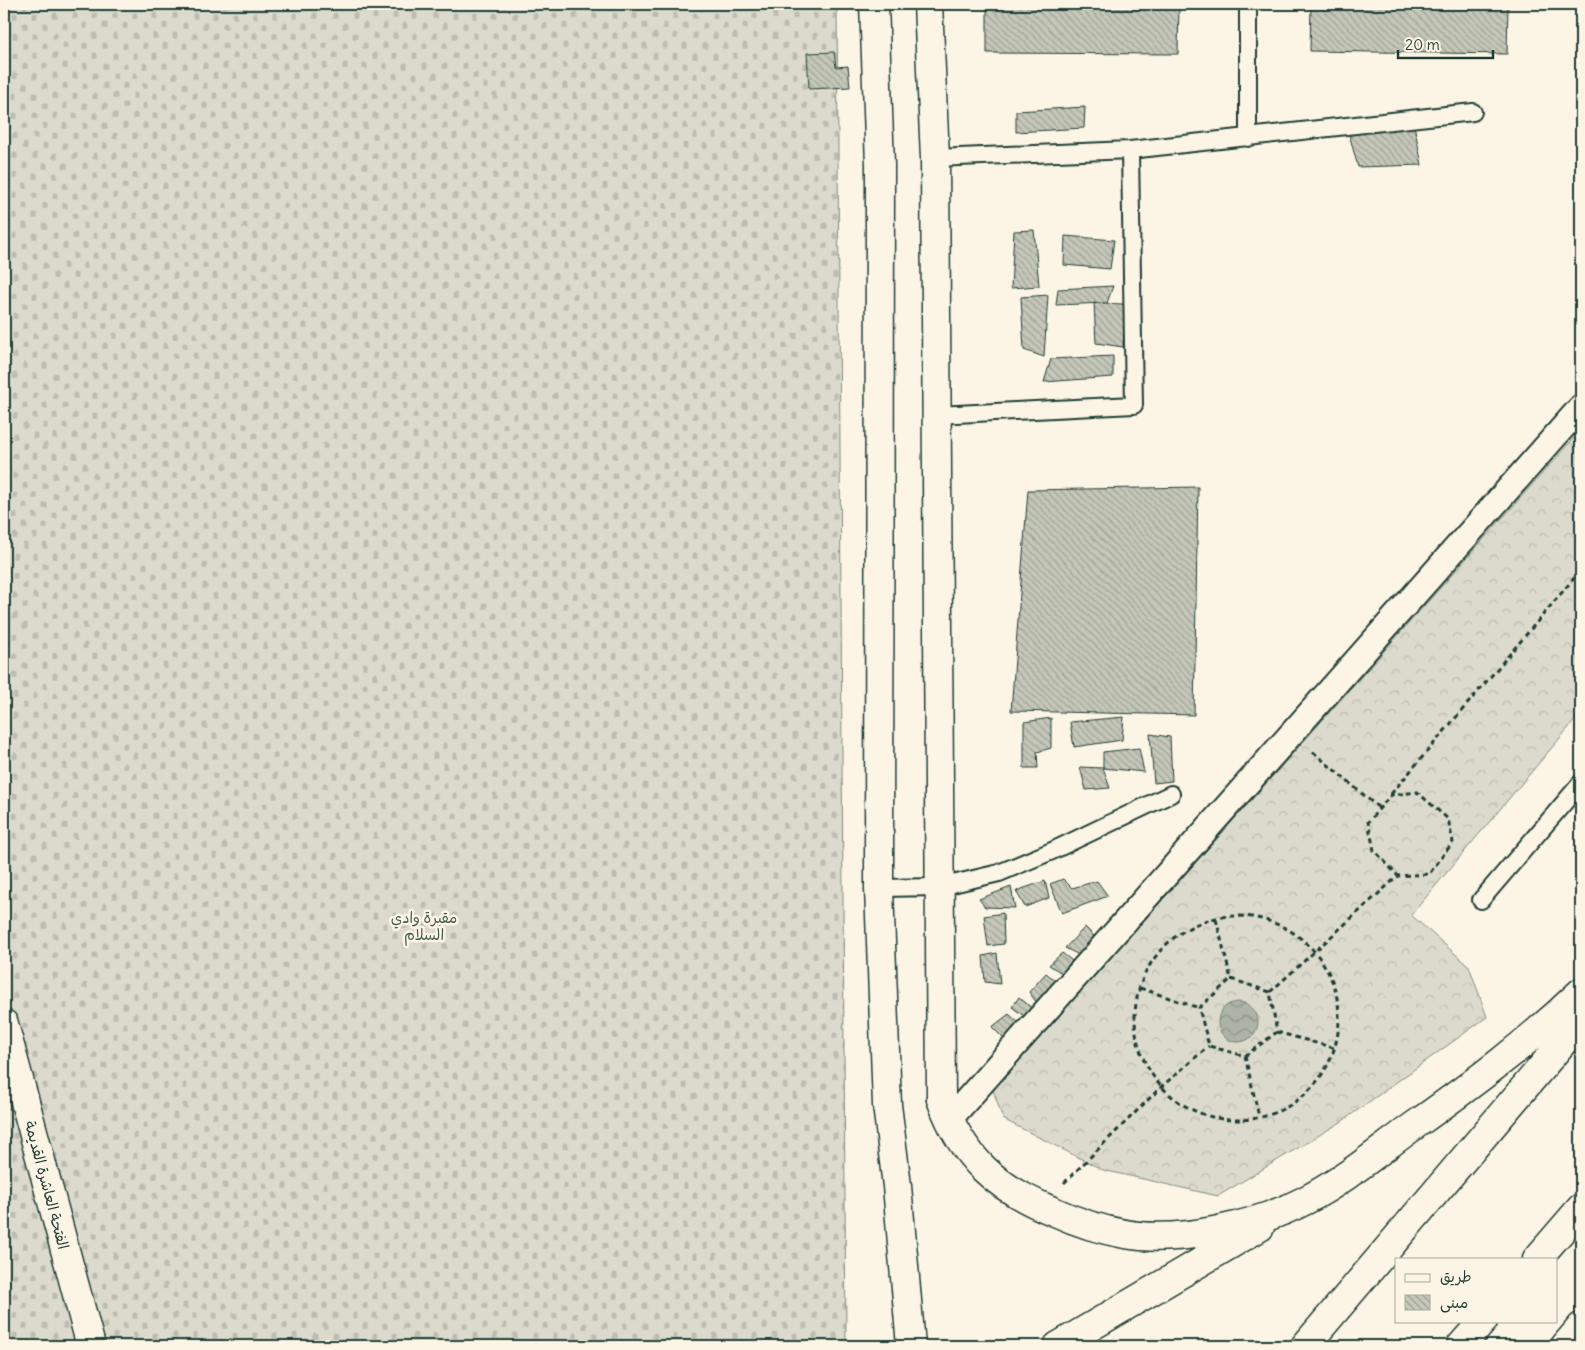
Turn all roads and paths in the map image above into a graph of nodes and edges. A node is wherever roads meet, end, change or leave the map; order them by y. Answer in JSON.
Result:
{"nodes":[{"id":1,"x":874,"y":4,"type":"edge"},
{"id":2,"x":928,"y":4,"type":"edge"},
{"id":3,"x":1248,"y":4,"type":"edge"},
{"id":4,"x":1473,"y":112,"type":"dead end"},
{"id":5,"x":1248,"y":138,"type":"junction"},
{"id":6,"x":1130,"y":150,"type":"junction"},
{"id":7,"x":935,"y":158,"type":"junction"},
{"id":8,"x":1581,"y":407,"type":"edge"},
{"id":9,"x":936,"y":415,"type":"junction"},
{"id":10,"x":1581,"y":570,"type":"edge"},
{"id":11,"x":1292,"y":734,"type":"junction"},
{"id":12,"x":1581,"y":783,"type":"edge"},
{"id":13,"x":1171,"y":794,"type":"dead end"},
{"id":14,"x":1391,"y":795,"type":"junction"},
{"id":15,"x":1379,"y":808,"type":"junction"},
{"id":16,"x":1398,"y":876,"type":"junction"},
{"id":17,"x":940,"y":887,"type":"junction"},
{"id":18,"x":879,"y":888,"type":"junction"},
{"id":19,"x":1480,"y":900,"type":"dead end"},
{"id":20,"x":1216,"y":919,"type":"junction"},
{"id":21,"x":1315,"y":952,"type":"junction"},
{"id":22,"x":1231,"y":979,"type":"junction"},
{"id":23,"x":1140,"y":988,"type":"junction"},
{"id":24,"x":1270,"y":992,"type":"junction"},
{"id":25,"x":1581,"y":992,"type":"edge"},
{"id":26,"x":1199,"y":1008,"type":"junction"},
{"id":27,"x":1581,"y":1021,"type":"edge"},
{"id":28,"x":4,"y":1024,"type":"edge"},
{"id":29,"x":1277,"y":1032,"type":"junction"},
{"id":30,"x":1209,"y":1046,"type":"junction"},
{"id":31,"x":1334,"y":1048,"type":"junction"},
{"id":32,"x":1245,"y":1056,"type":"junction"},
{"id":33,"x":1161,"y":1087,"type":"junction"},
{"id":34,"x":945,"y":1110,"type":"junction"},
{"id":35,"x":1259,"y":1117,"type":"junction"},
{"id":36,"x":1306,"y":1200,"type":"junction"},
{"id":37,"x":1040,"y":1206,"type":"junction"},
{"id":38,"x":1581,"y":1208,"type":"edge"},
{"id":39,"x":1538,"y":1258,"type":"edge"},
{"id":40,"x":1482,"y":1322,"type":"edge"},
{"id":41,"x":1581,"y":1327,"type":"edge"},
{"id":42,"x":91,"y":1346,"type":"edge"},
{"id":43,"x":910,"y":1346,"type":"edge"},
{"id":44,"x":1058,"y":1346,"type":"edge"},
{"id":45,"x":1305,"y":1346,"type":"edge"},
{"id":46,"x":1461,"y":1346,"type":"edge"},
{"id":47,"x":1565,"y":1346,"type":"edge"}],
"edges":[{"from":1,"to":18,"type":"main road"},
{"from":2,"to":7,"type":"main road"},
{"from":3,"to":5,"type":"lane"},
{"from":4,"to":5,"type":"lane"},
{"from":5,"to":6,"type":"lane"},
{"from":6,"to":7,"type":"lane"},
{"from":6,"to":9,"type":"lane"},
{"from":7,"to":9,"type":"main road"},
{"from":8,"to":11,"type":"street"},
{"from":9,"to":17,"type":"main road"},
{"from":10,"to":14,"type":"path"},
{"from":11,"to":15,"type":"path"},
{"from":11,"to":34,"type":"street"},
{"from":12,"to":19,"type":"lane"},
{"from":13,"to":17,"type":"lane"},
{"from":14,"to":15,"type":"path"},
{"from":14,"to":16,"type":"path"},
{"from":15,"to":16,"type":"path"},
{"from":16,"to":21,"type":"path"},
{"from":17,"to":18,"type":"lane"},
{"from":17,"to":34,"type":"main road"},
{"from":18,"to":43,"type":"main road"},
{"from":20,"to":21,"type":"path"},
{"from":20,"to":22,"type":"path"},
{"from":20,"to":23,"type":"path"},
{"from":21,"to":24,"type":"path"},
{"from":21,"to":31,"type":"path"},
{"from":22,"to":24,"type":"path"},
{"from":22,"to":26,"type":"path"},
{"from":23,"to":26,"type":"path"},
{"from":23,"to":33,"type":"path"},
{"from":24,"to":29,"type":"path"},
{"from":25,"to":36,"type":"main road"},
{"from":26,"to":30,"type":"path"},
{"from":27,"to":45,"type":"main road"},
{"from":28,"to":42,"type":"main road","name":"الفتحة العاشرة القديمة"},
{"from":29,"to":31,"type":"path"},
{"from":29,"to":32,"type":"path"},
{"from":30,"to":32,"type":"path"},
{"from":30,"to":33,"type":"path"},
{"from":31,"to":35,"type":"path"},
{"from":32,"to":35,"type":"path"},
{"from":33,"to":35,"type":"path"},
{"from":33,"to":37,"type":"path"},
{"from":34,"to":37,"type":"main road"},
{"from":36,"to":37,"type":"main road"},
{"from":36,"to":44,"type":"main road"},
{"from":38,"to":39,"type":"main road"},
{"from":40,"to":46,"type":"main road"},
{"from":41,"to":47,"type":"main road"}]}
